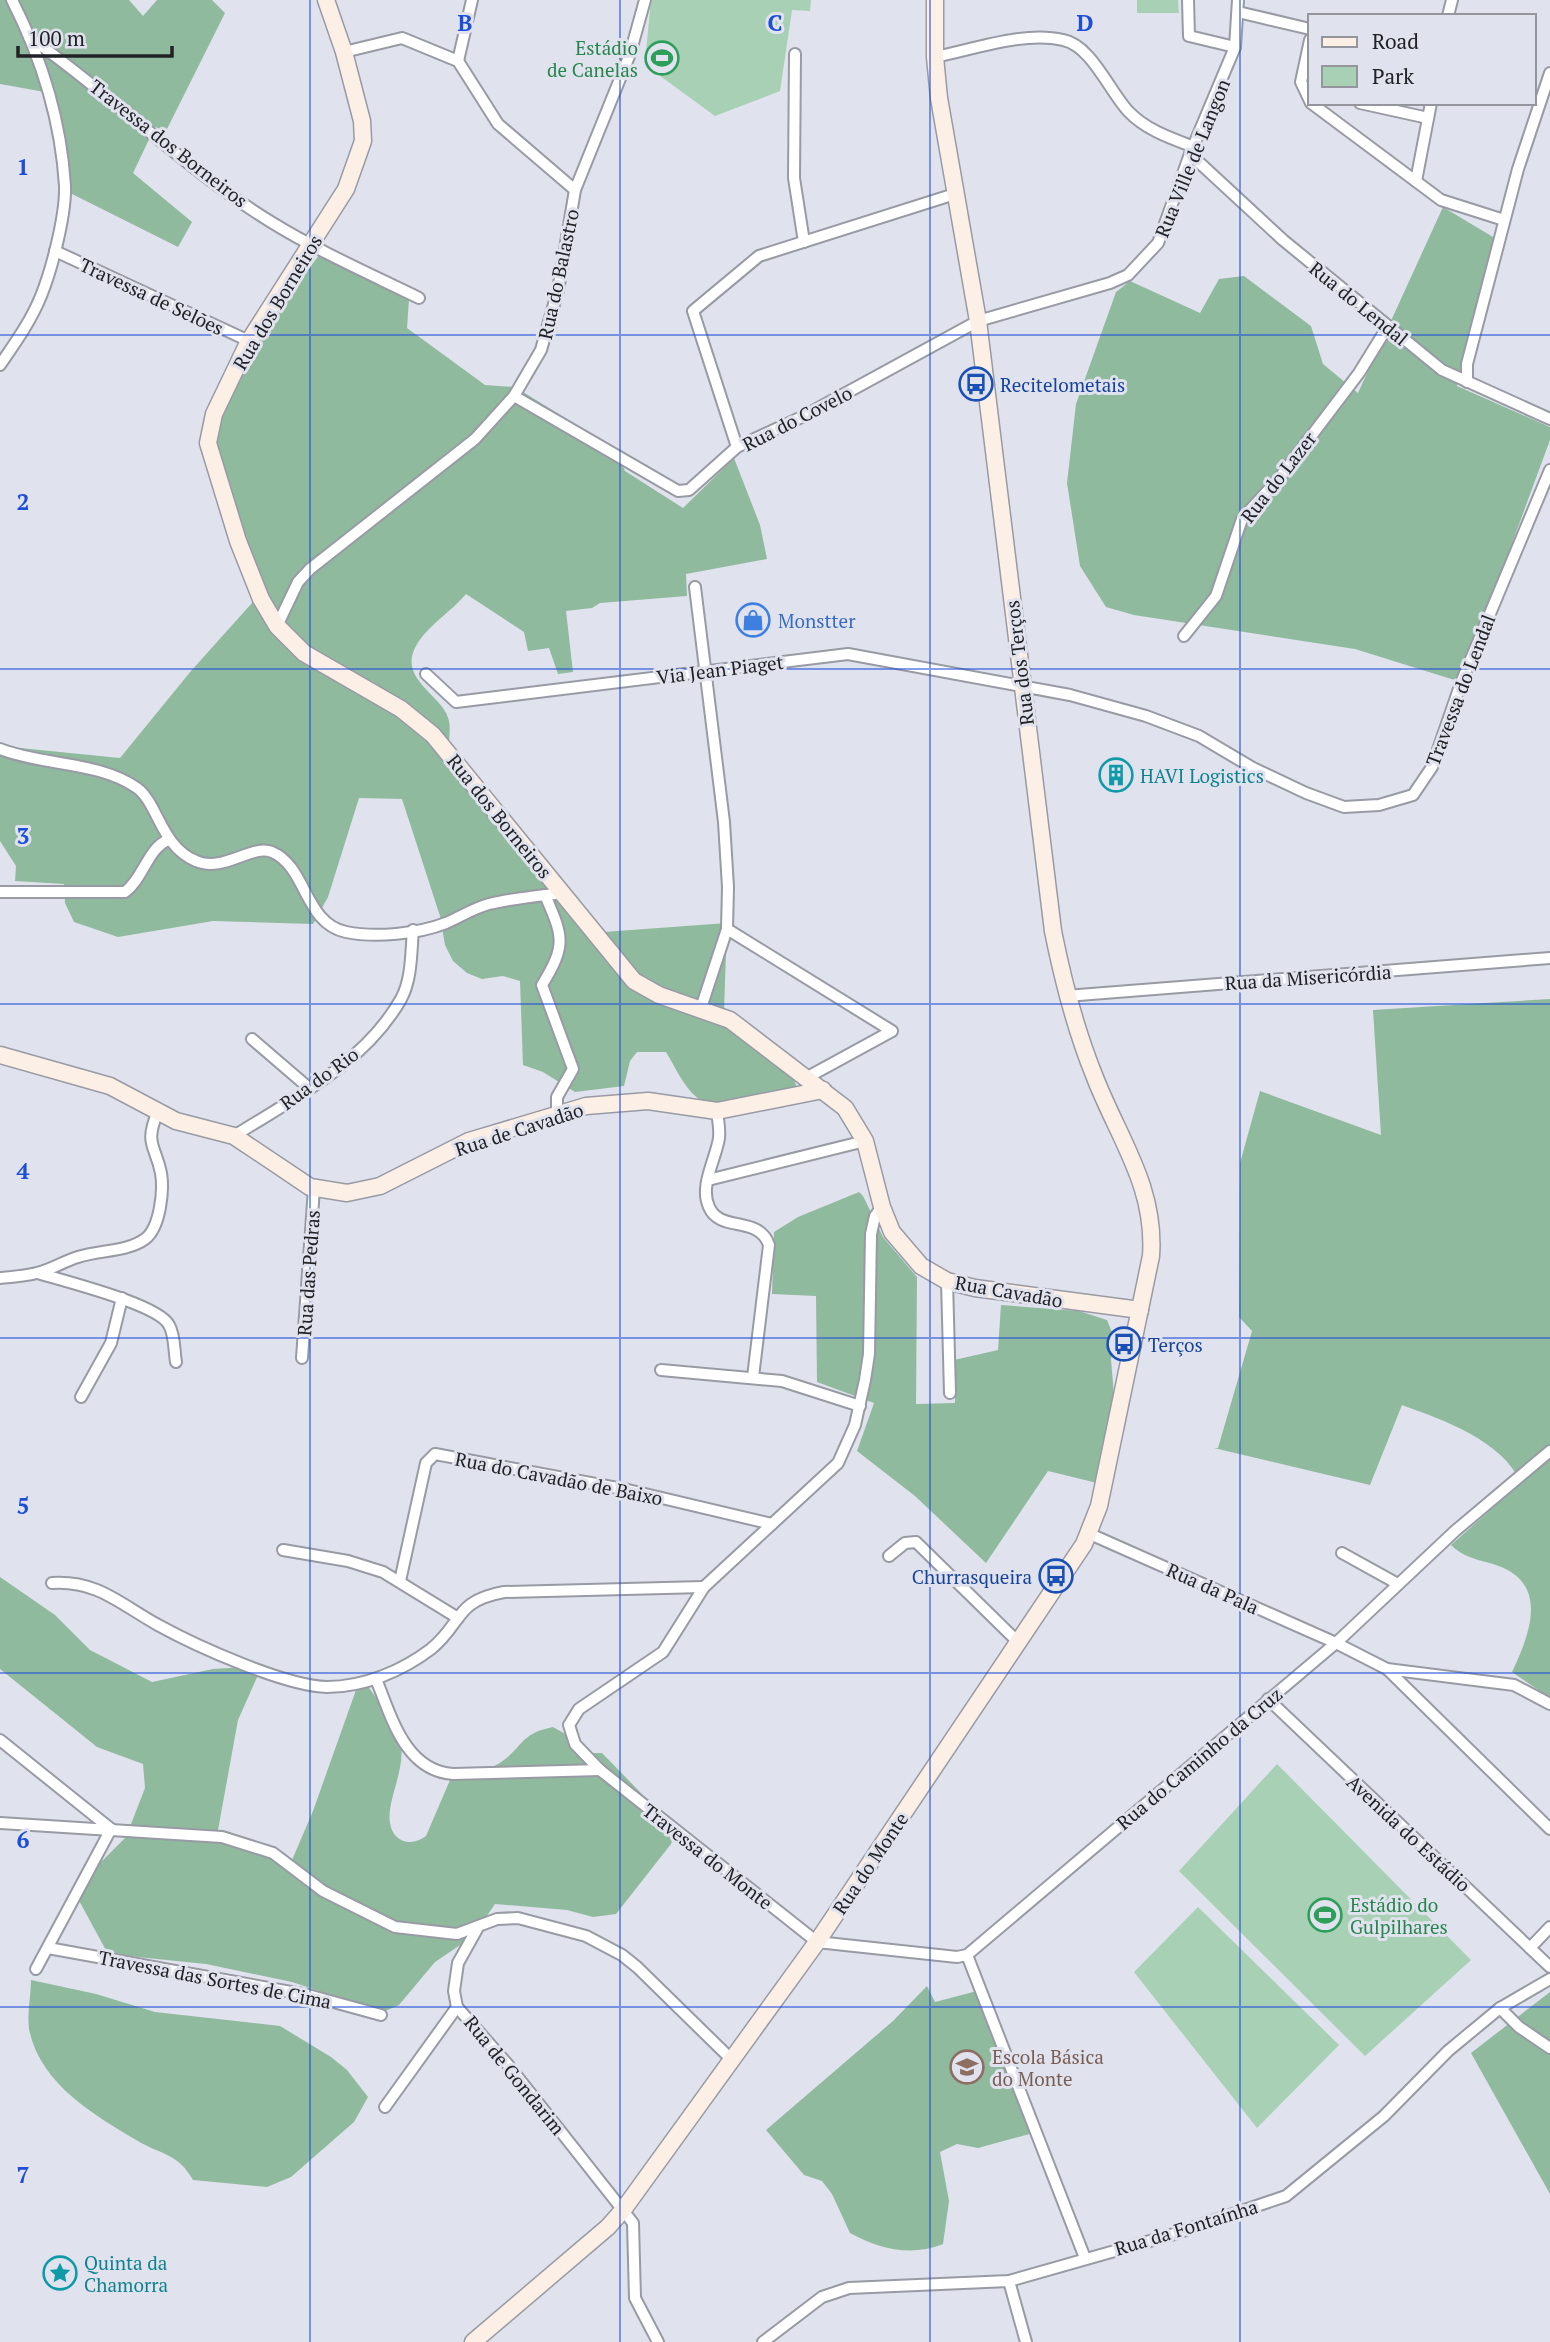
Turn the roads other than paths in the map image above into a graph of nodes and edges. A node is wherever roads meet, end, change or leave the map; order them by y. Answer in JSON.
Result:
{"nodes":[{"id":1,"x":12,"y":0,"type":"edge"},
{"id":2,"x":326,"y":0,"type":"edge"},
{"id":3,"x":472,"y":0,"type":"edge"},
{"id":4,"x":645,"y":0,"type":"edge"},
{"id":5,"x":935,"y":0,"type":"edge"},
{"id":6,"x":1188,"y":0,"type":"edge"},
{"id":7,"x":1238,"y":6,"type":"edge"},
{"id":8,"x":1308,"y":28,"type":"edge"},
{"id":9,"x":29,"y":37,"type":"junction"},
{"id":10,"x":1235,"y":47,"type":"junction"},
{"id":11,"x":1308,"y":49,"type":"edge"},
{"id":12,"x":344,"y":52,"type":"junction"},
{"id":13,"x":795,"y":54,"type":"dead end"},
{"id":14,"x":935,"y":57,"type":"junction"},
{"id":15,"x":458,"y":61,"type":"junction"},
{"id":16,"x":1550,"y":72,"type":"edge"},
{"id":17,"x":1308,"y":96,"type":"edge"},
{"id":18,"x":1317,"y":105,"type":"edge"},
{"id":19,"x":1369,"y":105,"type":"edge"},
{"id":20,"x":1431,"y":105,"type":"edge"},
{"id":21,"x":1428,"y":118,"type":"junction"},
{"id":22,"x":1192,"y":150,"type":"junction"},
{"id":23,"x":1416,"y":181,"type":"junction"},
{"id":24,"x":575,"y":190,"type":"junction"},
{"id":25,"x":958,"y":193,"type":"junction"},
{"id":26,"x":1504,"y":220,"type":"junction"},
{"id":27,"x":804,"y":242,"type":"junction"},
{"id":28,"x":312,"y":245,"type":"junction"},
{"id":29,"x":55,"y":251,"type":"junction"},
{"id":30,"x":419,"y":299,"type":"dead end"},
{"id":31,"x":978,"y":321,"type":"junction"},
{"id":32,"x":1388,"y":326,"type":"junction"},
{"id":33,"x":249,"y":341,"type":"junction"},
{"id":34,"x":0,"y":365,"type":"edge"},
{"id":35,"x":1467,"y":382,"type":"junction"},
{"id":36,"x":514,"y":396,"type":"junction"},
{"id":37,"x":1550,"y":419,"type":"edge"},
{"id":38,"x":737,"y":447,"type":"junction"},
{"id":39,"x":1550,"y":470,"type":"edge"},
{"id":40,"x":695,"y":587,"type":"dead end"},
{"id":41,"x":277,"y":626,"type":"junction"},
{"id":42,"x":1184,"y":636,"type":"dead end"},
{"id":43,"x":705,"y":670,"type":"junction"},
{"id":44,"x":426,"y":674,"type":"dead end"},
{"id":45,"x":1022,"y":685,"type":"junction"},
{"id":46,"x":0,"y":749,"type":"edge"},
{"id":47,"x":168,"y":839,"type":"junction"},
{"id":48,"x":0,"y":892,"type":"edge"},
{"id":49,"x":563,"y":893,"type":"junction"},
{"id":50,"x":545,"y":895,"type":"junction"},
{"id":51,"x":727,"y":929,"type":"junction"},
{"id":52,"x":413,"y":930,"type":"junction"},
{"id":53,"x":1550,"y":958,"type":"edge"},
{"id":54,"x":1066,"y":996,"type":"junction"},
{"id":55,"x":701,"y":1008,"type":"junction"},
{"id":56,"x":252,"y":1039,"type":"dead end"},
{"id":57,"x":0,"y":1055,"type":"edge"},
{"id":58,"x":806,"y":1078,"type":"junction"},
{"id":59,"x":309,"y":1088,"type":"junction"},
{"id":60,"x":823,"y":1090,"type":"junction"},
{"id":61,"x":158,"y":1111,"type":"junction"},
{"id":62,"x":717,"y":1111,"type":"junction"},
{"id":63,"x":557,"y":1115,"type":"junction"},
{"id":64,"x":234,"y":1136,"type":"junction"},
{"id":65,"x":865,"y":1141,"type":"junction"},
{"id":66,"x":708,"y":1180,"type":"junction"},
{"id":67,"x":314,"y":1188,"type":"junction"},
{"id":68,"x":882,"y":1207,"type":"junction"},
{"id":69,"x":38,"y":1273,"type":"junction"},
{"id":70,"x":0,"y":1278,"type":"edge"},
{"id":71,"x":947,"y":1281,"type":"junction"},
{"id":72,"x":122,"y":1298,"type":"junction"},
{"id":73,"x":1140,"y":1310,"type":"junction"},
{"id":74,"x":302,"y":1359,"type":"dead end"},
{"id":75,"x":176,"y":1362,"type":"dead end"},
{"id":76,"x":661,"y":1370,"type":"dead end"},
{"id":77,"x":753,"y":1377,"type":"junction"},
{"id":78,"x":950,"y":1394,"type":"dead end"},
{"id":79,"x":81,"y":1397,"type":"dead end"},
{"id":80,"x":860,"y":1406,"type":"junction"},
{"id":81,"x":1546,"y":1455,"type":"edge"},
{"id":82,"x":772,"y":1524,"type":"junction"},
{"id":83,"x":1090,"y":1534,"type":"junction"},
{"id":84,"x":284,"y":1550,"type":"dead end"},
{"id":85,"x":1342,"y":1553,"type":"dead end"},
{"id":86,"x":889,"y":1556,"type":"dead end"},
{"id":87,"x":400,"y":1581,"type":"junction"},
{"id":88,"x":52,"y":1583,"type":"dead end"},
{"id":89,"x":1398,"y":1584,"type":"junction"},
{"id":90,"x":704,"y":1587,"type":"junction"},
{"id":91,"x":458,"y":1618,"type":"junction"},
{"id":92,"x":1018,"y":1642,"type":"junction"},
{"id":93,"x":1336,"y":1643,"type":"junction"},
{"id":94,"x":1387,"y":1669,"type":"junction"},
{"id":95,"x":376,"y":1679,"type":"junction"},
{"id":96,"x":1268,"y":1699,"type":"junction"},
{"id":97,"x":1550,"y":1704,"type":"edge"},
{"id":98,"x":0,"y":1740,"type":"edge"},
{"id":99,"x":600,"y":1770,"type":"junction"},
{"id":100,"x":0,"y":1823,"type":"edge"},
{"id":101,"x":111,"y":1829,"type":"junction"},
{"id":102,"x":1550,"y":1829,"type":"edge"},
{"id":103,"x":1550,"y":1927,"type":"edge"},
{"id":104,"x":477,"y":1929,"type":"junction"},
{"id":105,"x":817,"y":1942,"type":"junction"},
{"id":106,"x":48,"y":1948,"type":"junction"},
{"id":107,"x":1530,"y":1948,"type":"junction"},
{"id":108,"x":967,"y":1955,"type":"junction"},
{"id":109,"x":1550,"y":1967,"type":"edge"},
{"id":110,"x":36,"y":1969,"type":"dead end"},
{"id":111,"x":1550,"y":1979,"type":"edge"},
{"id":112,"x":457,"y":2007,"type":"junction"},
{"id":113,"x":1500,"y":2008,"type":"junction"},
{"id":114,"x":381,"y":2015,"type":"dead end"},
{"id":115,"x":1550,"y":2048,"type":"edge"},
{"id":116,"x":731,"y":2059,"type":"junction"},
{"id":117,"x":386,"y":2106,"type":"dead end"},
{"id":118,"x":623,"y":2210,"type":"junction"},
{"id":119,"x":1085,"y":2258,"type":"junction"},
{"id":120,"x":1009,"y":2281,"type":"junction"},
{"id":121,"x":473,"y":2342,"type":"edge"},
{"id":122,"x":658,"y":2342,"type":"edge"},
{"id":123,"x":763,"y":2342,"type":"edge"},
{"id":124,"x":1026,"y":2342,"type":"edge"}],
"edges":[{"from":1,"to":9,"type":"street"},
{"from":2,"to":12,"type":"street","name":"Rua dos Borneiros"},
{"from":3,"to":15,"type":"street"},
{"from":4,"to":24,"type":"street"},
{"from":5,"to":14,"type":"street","name":"Rua dos Terços"},
{"from":6,"to":10,"type":"street"},
{"from":7,"to":8,"type":"street"},
{"from":7,"to":10,"type":"street","name":"Rua Ville de Langon"},
{"from":9,"to":28,"type":"street","name":"Travessa dos Borneiros"},
{"from":9,"to":29,"type":"street"},
{"from":10,"to":22,"type":"street","name":"Rua Ville de Langon"},
{"from":11,"to":17,"type":"street"},
{"from":12,"to":15,"type":"street"},
{"from":12,"to":28,"type":"street","name":"Rua dos Borneiros"},
{"from":13,"to":27,"type":"street"},
{"from":14,"to":22,"type":"street","name":"Rua do Lendal"},
{"from":14,"to":25,"type":"street","name":"Rua dos Terços"},
{"from":15,"to":24,"type":"street","name":"Rua do Balastro"},
{"from":16,"to":26,"type":"street"},
{"from":18,"to":23,"type":"street"},
{"from":19,"to":21,"type":"street"},
{"from":20,"to":21,"type":"street"},
{"from":21,"to":23,"type":"street"},
{"from":22,"to":31,"type":"street","name":"Rua Ville de Langon"},
{"from":22,"to":32,"type":"street","name":"Rua do Lendal"},
{"from":23,"to":26,"type":"street"},
{"from":24,"to":36,"type":"street","name":"Rua do Balastro"},
{"from":25,"to":27,"type":"street"},
{"from":25,"to":31,"type":"street","name":"Rua dos Terços"},
{"from":26,"to":35,"type":"street"},
{"from":27,"to":38,"type":"street"},
{"from":28,"to":30,"type":"street","name":"Travessa dos Borneiros"},
{"from":28,"to":33,"type":"street","name":"Rua dos Borneiros"},
{"from":29,"to":33,"type":"street","name":"Travessa de Selões"},
{"from":29,"to":34,"type":"street"},
{"from":31,"to":38,"type":"street","name":"Rua do Covelo"},
{"from":31,"to":45,"type":"street","name":"Rua dos Terços"},
{"from":32,"to":35,"type":"street","name":"Rua do Lendal"},
{"from":32,"to":42,"type":"street","name":"Rua do Lazer"},
{"from":33,"to":41,"type":"street","name":"Rua dos Borneiros"},
{"from":35,"to":37,"type":"street","name":"Rua do Lendal"},
{"from":36,"to":38,"type":"street","name":"Rua do Covelo"},
{"from":36,"to":41,"type":"street","name":"Rua do Balastro"},
{"from":39,"to":45,"type":"street","name":"Travessa do Lendal"},
{"from":40,"to":43,"type":"street"},
{"from":41,"to":49,"type":"street","name":"Rua dos Borneiros"},
{"from":43,"to":44,"type":"street","name":"Via Jean Piaget"},
{"from":43,"to":45,"type":"street","name":"Via Jean Piaget"},
{"from":43,"to":51,"type":"street"},
{"from":45,"to":54,"type":"street","name":"Rua dos Terços"},
{"from":46,"to":47,"type":"street"},
{"from":47,"to":48,"type":"street"},
{"from":47,"to":52,"type":"street"},
{"from":49,"to":50,"type":"street"},
{"from":49,"to":55,"type":"street","name":"Rua dos Borneiros"},
{"from":50,"to":52,"type":"street"},
{"from":50,"to":63,"type":"street"},
{"from":51,"to":55,"type":"street"},
{"from":51,"to":58,"type":"street"},
{"from":52,"to":59,"type":"street","name":"Rua do Rio"},
{"from":53,"to":54,"type":"street","name":"Rua da Misericórdia"},
{"from":54,"to":73,"type":"street","name":"Rua dos Terços"},
{"from":55,"to":58,"type":"street","name":"Rua Cavadão"},
{"from":56,"to":59,"type":"street"},
{"from":57,"to":61,"type":"street","name":"Rua de Cavadão"},
{"from":58,"to":60,"type":"street","name":"Rua Cavadão"},
{"from":59,"to":64,"type":"street","name":"Rua do Rio"},
{"from":60,"to":62,"type":"street","name":"Rua de Cavadão"},
{"from":60,"to":65,"type":"street","name":"Rua Cavadão"},
{"from":61,"to":64,"type":"street","name":"Rua de Cavadão"},
{"from":61,"to":69,"type":"street"},
{"from":62,"to":63,"type":"street","name":"Rua de Cavadão"},
{"from":62,"to":66,"type":"street"},
{"from":63,"to":67,"type":"street","name":"Rua de Cavadão"},
{"from":64,"to":67,"type":"street","name":"Rua de Cavadão"},
{"from":65,"to":66,"type":"street"},
{"from":65,"to":68,"type":"street","name":"Rua Cavadão"},
{"from":66,"to":77,"type":"street"},
{"from":67,"to":74,"type":"street","name":"Rua das Pedras"},
{"from":68,"to":71,"type":"street","name":"Rua Cavadão"},
{"from":68,"to":80,"type":"street"},
{"from":69,"to":70,"type":"street"},
{"from":69,"to":72,"type":"street"},
{"from":71,"to":73,"type":"street","name":"Rua Cavadão"},
{"from":71,"to":78,"type":"street"},
{"from":72,"to":75,"type":"street"},
{"from":72,"to":79,"type":"street"},
{"from":73,"to":83,"type":"street","name":"Rua do Monte"},
{"from":76,"to":77,"type":"street"},
{"from":77,"to":80,"type":"street"},
{"from":80,"to":82,"type":"street"},
{"from":81,"to":89,"type":"street","name":"Rua do Caminho da Cruz"},
{"from":82,"to":87,"type":"street","name":"Rua do Cavadão de Baixo"},
{"from":82,"to":90,"type":"street"},
{"from":83,"to":92,"type":"street","name":"Rua do Monte"},
{"from":83,"to":93,"type":"street","name":"Rua da Pala"},
{"from":84,"to":87,"type":"street"},
{"from":85,"to":89,"type":"street"},
{"from":86,"to":92,"type":"street"},
{"from":87,"to":91,"type":"street"},
{"from":88,"to":95,"type":"street"},
{"from":89,"to":93,"type":"street","name":"Rua do Caminho da Cruz"},
{"from":90,"to":91,"type":"street"},
{"from":90,"to":99,"type":"street","name":"Travessa do Monte"},
{"from":91,"to":95,"type":"street"},
{"from":92,"to":105,"type":"street","name":"Rua do Monte"},
{"from":93,"to":94,"type":"street","name":"Rua da Pala"},
{"from":93,"to":96,"type":"street","name":"Rua do Caminho da Cruz"},
{"from":94,"to":97,"type":"street"},
{"from":94,"to":102,"type":"street"},
{"from":95,"to":99,"type":"street"},
{"from":96,"to":107,"type":"street","name":"Avenida do Estádio"},
{"from":96,"to":108,"type":"street","name":"Rua do Caminho da Cruz"},
{"from":98,"to":101,"type":"street"},
{"from":99,"to":105,"type":"street","name":"Travessa do Monte"},
{"from":100,"to":101,"type":"street"},
{"from":101,"to":104,"type":"street"},
{"from":101,"to":106,"type":"street"},
{"from":103,"to":107,"type":"street"},
{"from":104,"to":112,"type":"street","name":"Rua de Gondarim"},
{"from":104,"to":116,"type":"street"},
{"from":105,"to":108,"type":"street"},
{"from":105,"to":116,"type":"street","name":"Rua do Monte"},
{"from":106,"to":110,"type":"street"},
{"from":106,"to":114,"type":"street","name":"Travessa das Sortes de Cima"},
{"from":107,"to":109,"type":"street","name":"Avenida do Estádio"},
{"from":108,"to":119,"type":"street"},
{"from":111,"to":113,"type":"street","name":"Rua da Fontaínha"},
{"from":112,"to":117,"type":"street"},
{"from":112,"to":118,"type":"street","name":"Rua de Gondarim"},
{"from":113,"to":115,"type":"street"},
{"from":113,"to":119,"type":"street","name":"Rua da Fontaínha"},
{"from":116,"to":118,"type":"street","name":"Rua do Monte"},
{"from":118,"to":121,"type":"street","name":"Rua do Monte"},
{"from":118,"to":122,"type":"street"},
{"from":119,"to":120,"type":"street","name":"Rua da Fontaínha"},
{"from":120,"to":123,"type":"street","name":"Rua da Fontaínha"},
{"from":120,"to":124,"type":"street"}]}
